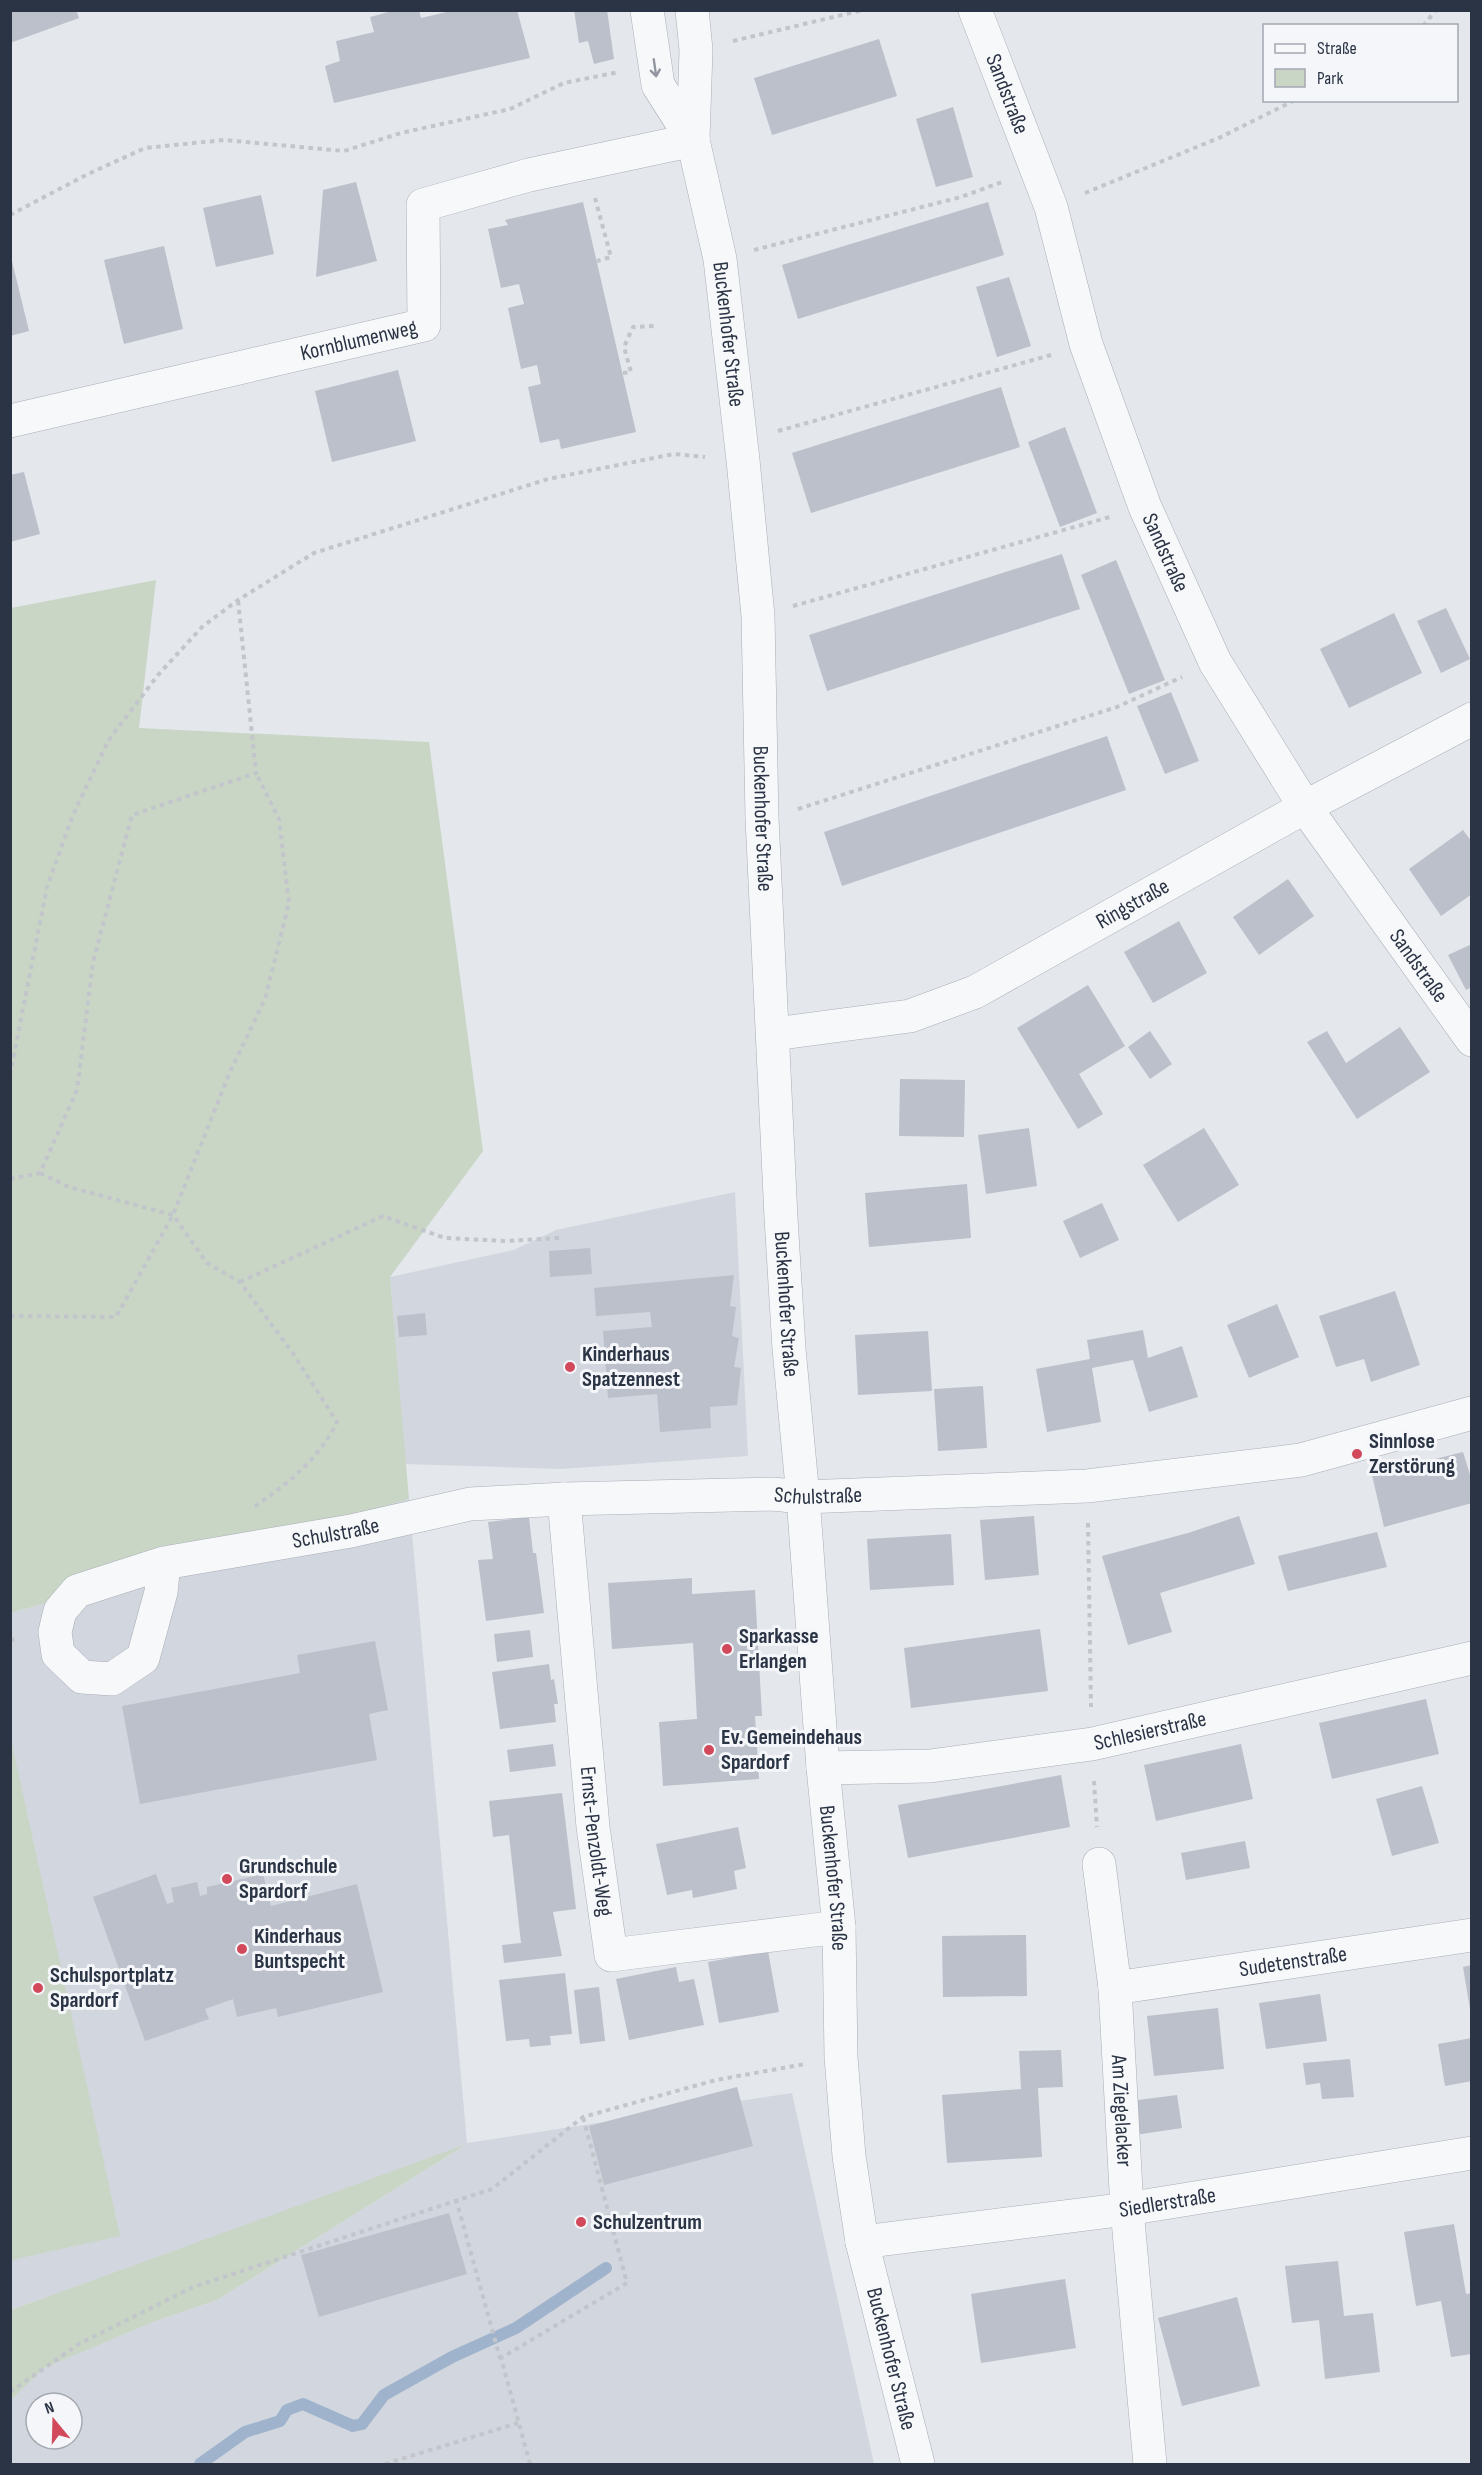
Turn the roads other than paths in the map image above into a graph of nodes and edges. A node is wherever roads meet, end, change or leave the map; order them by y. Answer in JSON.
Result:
{"nodes":[{"id":1,"x":647,"y":10,"type":"edge"},
{"id":2,"x":692,"y":10,"type":"edge"},
{"id":3,"x":975,"y":10,"type":"edge"},
{"id":4,"x":693,"y":140,"type":"junction"},
{"id":5,"x":10,"y":422,"type":"edge"},
{"id":6,"x":1472,"y":719,"type":"edge"},
{"id":7,"x":1305,"y":807,"type":"junction"},
{"id":8,"x":774,"y":1034,"type":"junction"},
{"id":9,"x":1472,"y":1040,"type":"edge"},
{"id":10,"x":1472,"y":1413,"type":"edge"},
{"id":11,"x":803,"y":1497,"type":"junction"},
{"id":12,"x":564,"y":1499,"type":"junction"},
{"id":13,"x":164,"y":1563,"type":"dead end"},
{"id":14,"x":1472,"y":1658,"type":"edge"},
{"id":15,"x":823,"y":1768,"type":"junction"},
{"id":16,"x":1099,"y":1864,"type":"road end"},
{"id":17,"x":839,"y":1927,"type":"junction"},
{"id":18,"x":1472,"y":1935,"type":"edge"},
{"id":19,"x":1115,"y":1988,"type":"junction"},
{"id":20,"x":1472,"y":2153,"type":"edge"},
{"id":21,"x":1126,"y":2209,"type":"junction"},
{"id":22,"x":862,"y":2242,"type":"junction"},
{"id":23,"x":918,"y":2464,"type":"edge"},
{"id":24,"x":1150,"y":2464,"type":"edge"}],
"edges":[{"from":1,"to":4,"type":"street","name":"Buckenhofer Straße","one_way":true},
{"from":2,"to":4,"type":"street","name":"Buckenhofer Straße"},
{"from":3,"to":7,"type":"street","name":"Sandstraße"},
{"from":4,"to":5,"type":"street","name":"Kornblumenweg"},
{"from":4,"to":8,"type":"street","name":"Buckenhofer Straße"},
{"from":6,"to":7,"type":"street","name":"Ringstraße"},
{"from":7,"to":8,"type":"street","name":"Ringstraße"},
{"from":7,"to":9,"type":"street","name":"Sandstraße"},
{"from":8,"to":11,"type":"street","name":"Buckenhofer Straße"},
{"from":10,"to":11,"type":"street","name":"Schulstraße"},
{"from":11,"to":12,"type":"street","name":"Schulstraße"},
{"from":11,"to":15,"type":"street","name":"Buckenhofer Straße"},
{"from":12,"to":13,"type":"street","name":"Schulstraße"},
{"from":12,"to":17,"type":"street","name":"Ernst-Penzoldt-Weg"},
{"from":14,"to":15,"type":"street","name":"Schlesierstraße"},
{"from":15,"to":17,"type":"street","name":"Buckenhofer Straße"},
{"from":16,"to":19,"type":"street","name":"Am Ziegelacker"},
{"from":17,"to":22,"type":"street","name":"Buckenhofer Straße"},
{"from":18,"to":19,"type":"street","name":"Sudetenstraße"},
{"from":19,"to":21,"type":"street","name":"Am Ziegelacker"},
{"from":20,"to":21,"type":"street","name":"Siedlerstraße"},
{"from":21,"to":22,"type":"street","name":"Siedlerstraße"},
{"from":21,"to":24,"type":"street","name":"Am Ziegelacker"},
{"from":22,"to":23,"type":"street","name":"Buckenhofer Straße"}]}
